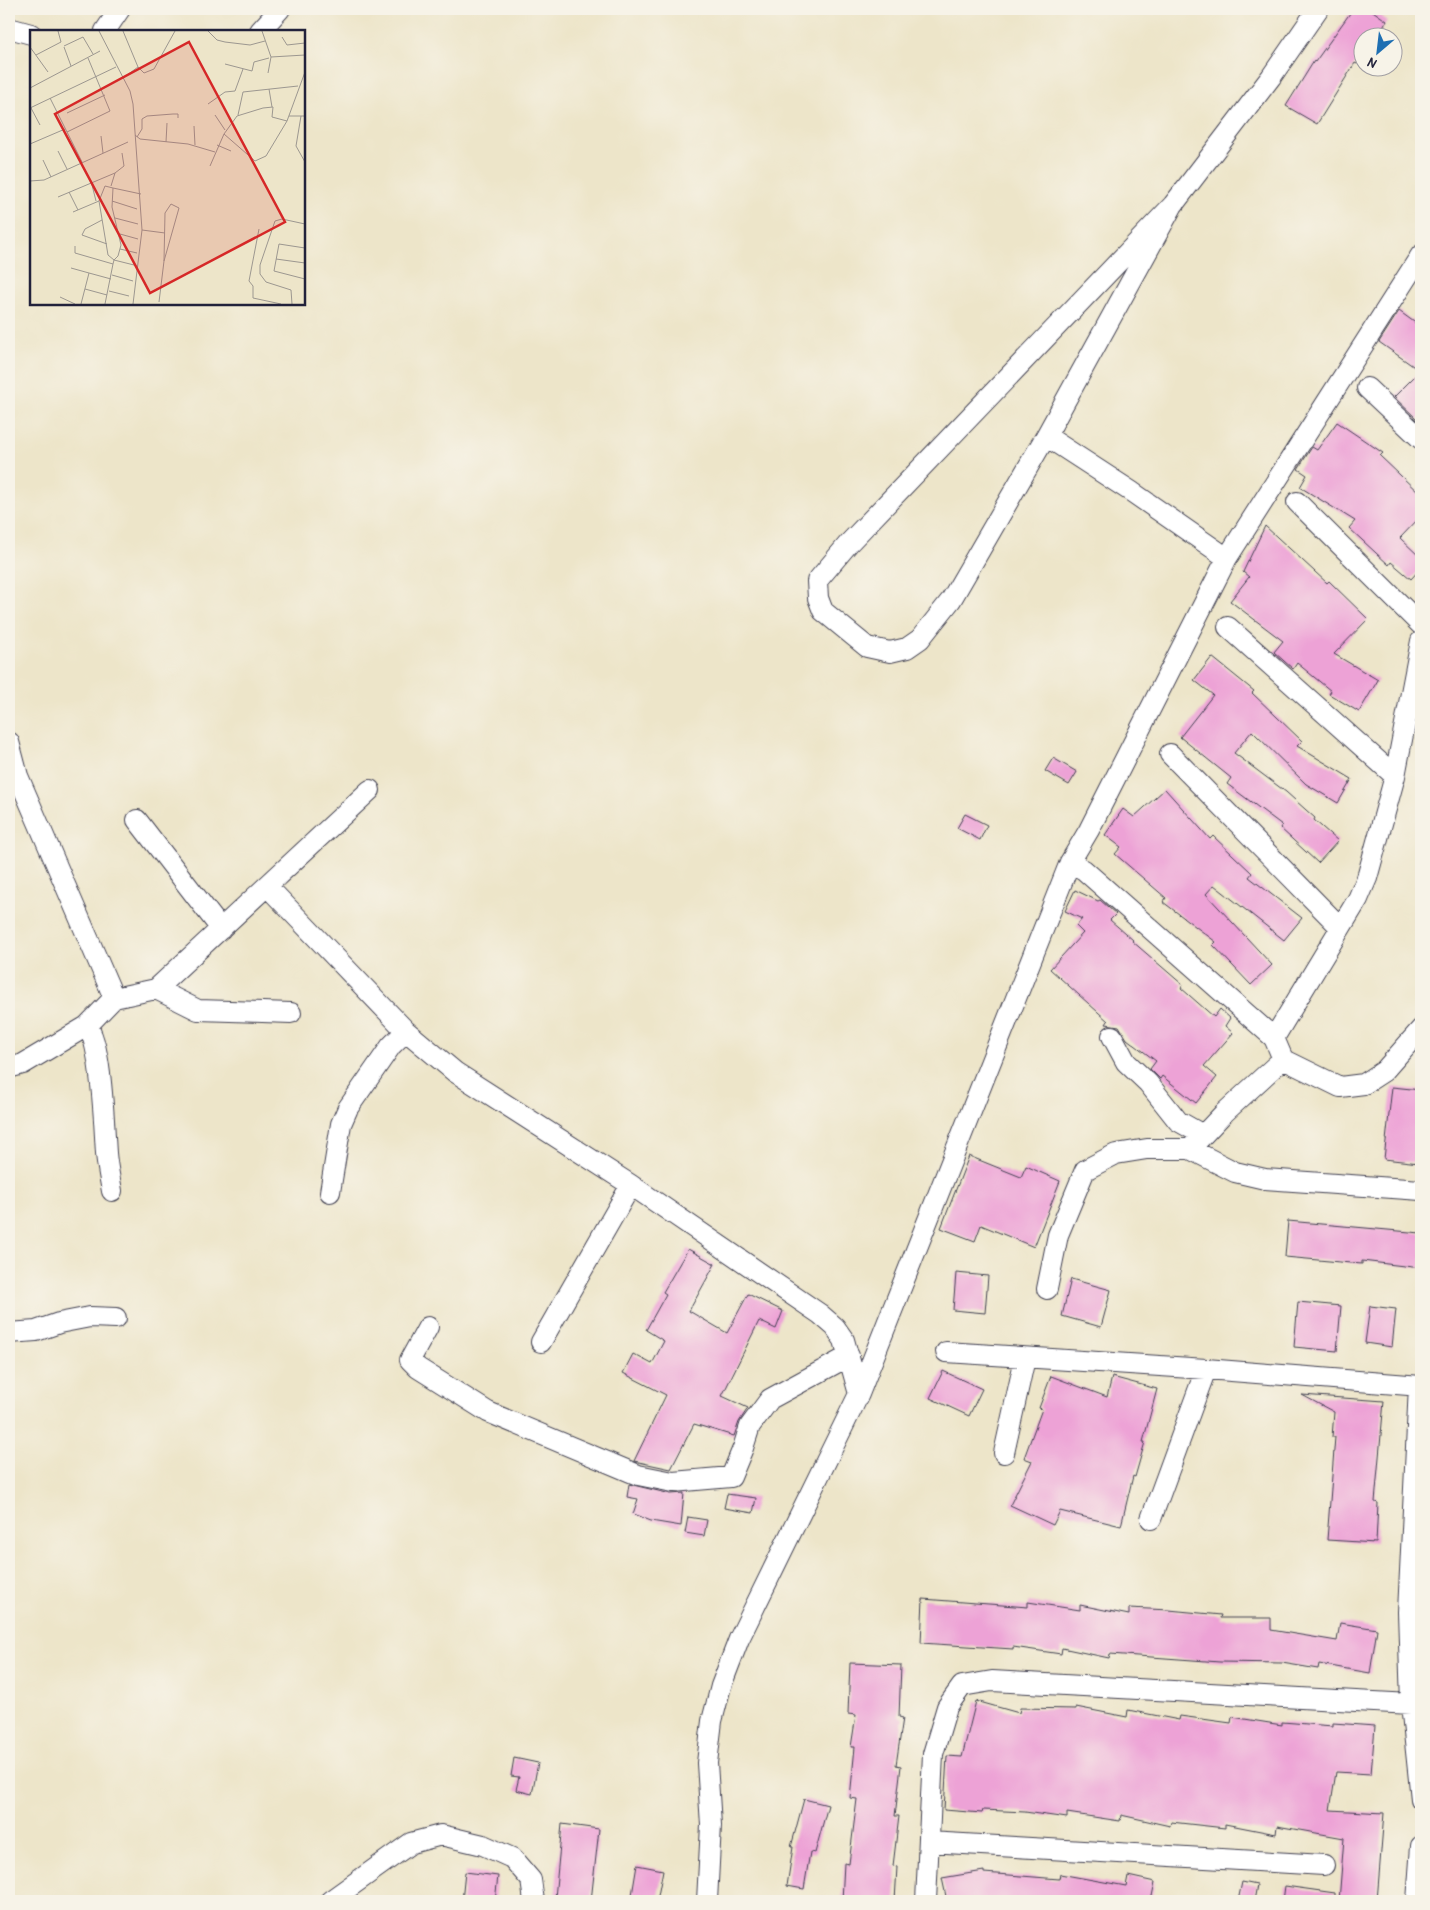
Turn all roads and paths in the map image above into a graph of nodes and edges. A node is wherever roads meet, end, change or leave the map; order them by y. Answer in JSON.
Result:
{"nodes":[{"id":1,"x":120,"y":9,"type":"edge"},
{"id":2,"x":280,"y":9,"type":"edge"},
{"id":3,"x":1318,"y":9,"type":"edge"},
{"id":4,"x":9,"y":28,"type":"edge"},
{"id":5,"x":106,"y":30,"type":"edge"},
{"id":6,"x":261,"y":30,"type":"edge"},
{"id":7,"x":30,"y":34,"type":"edge"},
{"id":8,"x":1173,"y":205,"type":"junction"},
{"id":9,"x":1421,"y":256,"type":"edge"},
{"id":10,"x":1368,"y":388,"type":"dead end"},
{"id":11,"x":1046,"y":436,"type":"junction"},
{"id":12,"x":1421,"y":439,"type":"edge"},
{"id":13,"x":1297,"y":502,"type":"dead end"},
{"id":14,"x":1227,"y":558,"type":"junction"},
{"id":15,"x":1421,"y":625,"type":"edge"},
{"id":16,"x":1228,"y":626,"type":"dead end"},
{"id":17,"x":1421,"y":641,"type":"edge"},
{"id":18,"x":9,"y":742,"type":"edge"},
{"id":19,"x":1170,"y":754,"type":"dead end"},
{"id":20,"x":1395,"y":776,"type":"junction"},
{"id":21,"x":370,"y":790,"type":"dead end"},
{"id":22,"x":137,"y":820,"type":"dead end"},
{"id":23,"x":1070,"y":862,"type":"junction"},
{"id":24,"x":267,"y":886,"type":"junction"},
{"id":25,"x":1340,"y":927,"type":"junction"},
{"id":26,"x":221,"y":929,"type":"junction"},
{"id":27,"x":156,"y":990,"type":"junction"},
{"id":28,"x":114,"y":998,"type":"junction"},
{"id":29,"x":291,"y":1013,"type":"dead end"},
{"id":30,"x":87,"y":1026,"type":"junction"},
{"id":31,"x":1421,"y":1029,"type":"edge"},
{"id":32,"x":406,"y":1030,"type":"junction"},
{"id":33,"x":1112,"y":1036,"type":"dead end"},
{"id":34,"x":1274,"y":1038,"type":"junction"},
{"id":35,"x":1284,"y":1059,"type":"junction"},
{"id":36,"x":9,"y":1068,"type":"edge"},
{"id":37,"x":1197,"y":1142,"type":"junction"},
{"id":38,"x":631,"y":1185,"type":"junction"},
{"id":39,"x":1421,"y":1190,"type":"edge"},
{"id":40,"x":112,"y":1191,"type":"dead end"},
{"id":41,"x":330,"y":1192,"type":"dead end"},
{"id":42,"x":1047,"y":1289,"type":"dead end"},
{"id":43,"x":116,"y":1318,"type":"dead end"},
{"id":44,"x":428,"y":1327,"type":"dead end"},
{"id":45,"x":9,"y":1333,"type":"edge"},
{"id":46,"x":541,"y":1342,"type":"dead end"},
{"id":47,"x":946,"y":1352,"type":"dead end"},
{"id":48,"x":849,"y":1356,"type":"junction"},
{"id":49,"x":1025,"y":1358,"type":"junction"},
{"id":50,"x":1206,"y":1368,"type":"junction"},
{"id":51,"x":1420,"y":1386,"type":"edge"},
{"id":52,"x":859,"y":1394,"type":"junction"},
{"id":53,"x":1004,"y":1453,"type":"dead end"},
{"id":54,"x":1152,"y":1519,"type":"dead end"},
{"id":55,"x":1411,"y":1704,"type":"junction"},
{"id":56,"x":1418,"y":1740,"type":"edge"},
{"id":57,"x":1421,"y":1799,"type":"edge"},
{"id":58,"x":929,"y":1842,"type":"junction"},
{"id":59,"x":1421,"y":1846,"type":"edge"},
{"id":60,"x":1324,"y":1865,"type":"dead end"},
{"id":61,"x":330,"y":1901,"type":"edge"},
{"id":62,"x":534,"y":1901,"type":"edge"},
{"id":63,"x":707,"y":1901,"type":"edge"},
{"id":64,"x":926,"y":1901,"type":"edge"},
{"id":65,"x":1417,"y":1901,"type":"edge"}],
"edges":[{"from":1,"to":5,"type":"street"},
{"from":2,"to":6,"type":"street"},
{"from":3,"to":8,"type":"street"},
{"from":4,"to":7,"type":"street"},
{"from":8,"to":11,"type":"street"},
{"from":8,"to":11,"type":"street"},
{"from":9,"to":14,"type":"street"},
{"from":10,"to":12,"type":"street"},
{"from":11,"to":14,"type":"street"},
{"from":13,"to":15,"type":"street"},
{"from":14,"to":23,"type":"street"},
{"from":16,"to":20,"type":"street"},
{"from":17,"to":20,"type":"street"},
{"from":18,"to":28,"type":"street"},
{"from":19,"to":25,"type":"street"},
{"from":20,"to":25,"type":"street"},
{"from":21,"to":24,"type":"street"},
{"from":22,"to":26,"type":"street"},
{"from":23,"to":34,"type":"street"},
{"from":23,"to":52,"type":"street"},
{"from":24,"to":26,"type":"street"},
{"from":24,"to":32,"type":"street"},
{"from":25,"to":34,"type":"street"},
{"from":26,"to":27,"type":"street"},
{"from":27,"to":28,"type":"street"},
{"from":27,"to":29,"type":"street"},
{"from":28,"to":30,"type":"street"},
{"from":30,"to":36,"type":"street"},
{"from":30,"to":40,"type":"street"},
{"from":31,"to":35,"type":"street"},
{"from":32,"to":38,"type":"street"},
{"from":32,"to":41,"type":"street"},
{"from":33,"to":37,"type":"street"},
{"from":34,"to":35,"type":"street"},
{"from":35,"to":37,"type":"street"},
{"from":37,"to":39,"type":"street"},
{"from":37,"to":42,"type":"street"},
{"from":38,"to":46,"type":"street"},
{"from":38,"to":48,"type":"street"},
{"from":43,"to":45,"type":"street"},
{"from":44,"to":48,"type":"street"},
{"from":47,"to":49,"type":"street"},
{"from":48,"to":52,"type":"street"},
{"from":49,"to":50,"type":"street"},
{"from":49,"to":53,"type":"street"},
{"from":50,"to":51,"type":"street"},
{"from":50,"to":54,"type":"street"},
{"from":51,"to":55,"type":"street"},
{"from":52,"to":63,"type":"street"},
{"from":55,"to":56,"type":"street"},
{"from":55,"to":58,"type":"street"},
{"from":56,"to":57,"type":"street"},
{"from":58,"to":60,"type":"street"},
{"from":58,"to":64,"type":"street"},
{"from":59,"to":65,"type":"street"},
{"from":61,"to":62,"type":"street"}]}
